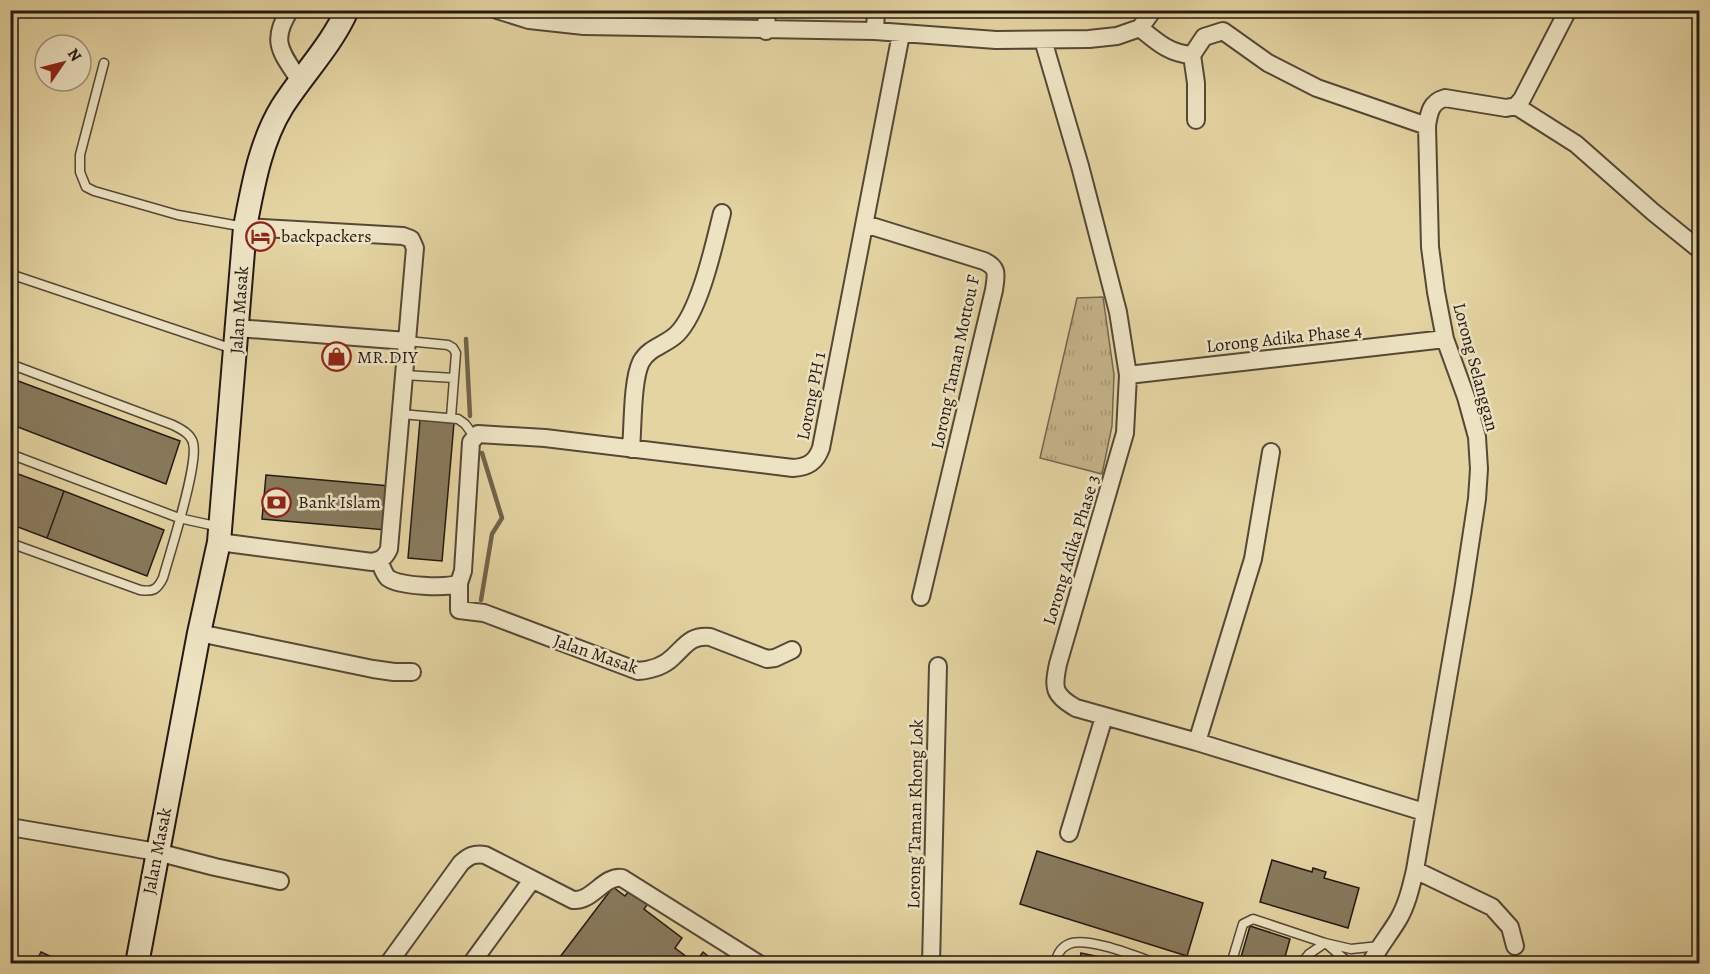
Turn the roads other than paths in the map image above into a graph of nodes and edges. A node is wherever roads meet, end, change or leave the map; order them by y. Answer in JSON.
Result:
{"nodes":[{"id":1,"x":290,"y":10,"type":"edge"},
{"id":2,"x":347,"y":10,"type":"edge"},
{"id":3,"x":497,"y":10,"type":"edge"},
{"id":4,"x":767,"y":10,"type":"edge"},
{"id":5,"x":876,"y":10,"type":"edge"},
{"id":6,"x":1154,"y":10,"type":"edge"},
{"id":7,"x":1568,"y":10,"type":"edge"},
{"id":8,"x":1140,"y":28,"type":"junction"},
{"id":9,"x":766,"y":30,"type":"junction"},
{"id":10,"x":875,"y":31,"type":"junction"},
{"id":11,"x":901,"y":34,"type":"junction"},
{"id":12,"x":1043,"y":40,"type":"junction"},
{"id":13,"x":1192,"y":55,"type":"junction"},
{"id":14,"x":104,"y":63,"type":"dead end"},
{"id":15,"x":300,"y":81,"type":"junction"},
{"id":16,"x":1516,"y":106,"type":"junction"},
{"id":17,"x":1196,"y":120,"type":"dead end"},
{"id":18,"x":1427,"y":126,"type":"junction"},
{"id":19,"x":722,"y":213,"type":"dead end"},
{"id":20,"x":865,"y":224,"type":"junction"},
{"id":21,"x":245,"y":227,"type":"junction"},
{"id":22,"x":1700,"y":250,"type":"edge"},
{"id":23,"x":10,"y":274,"type":"edge"},
{"id":24,"x":237,"y":339,"type":"junction"},
{"id":25,"x":1445,"y":339,"type":"junction"},
{"id":26,"x":407,"y":341,"type":"junction"},
{"id":27,"x":10,"y":364,"type":"edge"},
{"id":28,"x":404,"y":375,"type":"junction"},
{"id":29,"x":1128,"y":375,"type":"junction"},
{"id":30,"x":454,"y":378,"type":"junction"},
{"id":31,"x":401,"y":414,"type":"junction"},
{"id":32,"x":451,"y":417,"type":"junction"},
{"id":33,"x":474,"y":436,"type":"junction"},
{"id":34,"x":631,"y":449,"type":"junction"},
{"id":35,"x":1271,"y":452,"type":"dead end"},
{"id":36,"x":10,"y":454,"type":"edge"},
{"id":37,"x":179,"y":518,"type":"junction"},
{"id":38,"x":220,"y":535,"type":"junction"},
{"id":39,"x":10,"y":543,"type":"edge"},
{"id":40,"x":379,"y":561,"type":"junction"},
{"id":41,"x":459,"y":583,"type":"junction"},
{"id":42,"x":921,"y":597,"type":"dead end"},
{"id":43,"x":199,"y":633,"type":"junction"},
{"id":44,"x":792,"y":650,"type":"dead end"},
{"id":45,"x":938,"y":666,"type":"dead end"},
{"id":46,"x":412,"y":672,"type":"dead end"},
{"id":47,"x":1104,"y":717,"type":"junction"},
{"id":48,"x":1197,"y":742,"type":"junction"},
{"id":49,"x":1424,"y":812,"type":"junction"},
{"id":50,"x":10,"y":827,"type":"edge"},
{"id":51,"x":1069,"y":833,"type":"dead end"},
{"id":52,"x":157,"y":852,"type":"junction"},
{"id":53,"x":1415,"y":870,"type":"junction"},
{"id":54,"x":532,"y":880,"type":"junction"},
{"id":55,"x":280,"y":881,"type":"dead end"},
{"id":56,"x":1325,"y":943,"type":"junction"},
{"id":57,"x":1380,"y":946,"type":"junction"},
{"id":58,"x":1515,"y":946,"type":"dead end"},
{"id":59,"x":137,"y":963,"type":"edge"},
{"id":60,"x":388,"y":963,"type":"edge"},
{"id":61,"x":471,"y":963,"type":"edge"},
{"id":62,"x":759,"y":963,"type":"edge"},
{"id":63,"x":931,"y":963,"type":"edge"},
{"id":64,"x":1055,"y":963,"type":"edge"},
{"id":65,"x":1158,"y":963,"type":"edge"},
{"id":66,"x":1231,"y":963,"type":"edge"},
{"id":67,"x":1301,"y":963,"type":"edge"},
{"id":68,"x":1350,"y":963,"type":"edge"},
{"id":69,"x":1370,"y":963,"type":"edge"}],
"edges":[{"from":1,"to":15,"type":"street"},
{"from":2,"to":15,"type":"street","name":"Jalan Masak"},
{"from":3,"to":9,"type":"street"},
{"from":4,"to":9,"type":"street"},
{"from":5,"to":10,"type":"street"},
{"from":6,"to":8,"type":"street"},
{"from":7,"to":16,"type":"street"},
{"from":8,"to":12,"type":"street"},
{"from":8,"to":13,"type":"street"},
{"from":9,"to":10,"type":"street"},
{"from":10,"to":11,"type":"street"},
{"from":11,"to":12,"type":"street"},
{"from":11,"to":20,"type":"street","name":"Lorong PH 1"},
{"from":12,"to":29,"type":"street","name":"Lorong Adika Phase 3"},
{"from":13,"to":17,"type":"street"},
{"from":13,"to":18,"type":"street"},
{"from":14,"to":21,"type":"lane"},
{"from":15,"to":21,"type":"street","name":"Jalan Masak"},
{"from":16,"to":18,"type":"street","name":"Lorong Selanggan"},
{"from":16,"to":22,"type":"street"},
{"from":18,"to":25,"type":"street","name":"Lorong Selanggan"},
{"from":19,"to":34,"type":"street"},
{"from":20,"to":34,"type":"street","name":"Lorong PH 1"},
{"from":20,"to":42,"type":"street","name":"Lorong Taman Mottou F"},
{"from":21,"to":24,"type":"street","name":"Jalan Masak"},
{"from":21,"to":26,"type":"street"},
{"from":23,"to":24,"type":"lane"},
{"from":24,"to":26,"type":"street"},
{"from":24,"to":38,"type":"street","name":"Jalan Masak"},
{"from":25,"to":29,"type":"street","name":"Lorong Adika Phase 4"},
{"from":25,"to":49,"type":"street","name":"Lorong Selanggan"},
{"from":26,"to":28,"type":"street"},
{"from":26,"to":30,"type":"lane"},
{"from":27,"to":37,"type":"lane"},
{"from":28,"to":30,"type":"lane"},
{"from":28,"to":31,"type":"street"},
{"from":29,"to":47,"type":"street","name":"Lorong Adika Phase 3"},
{"from":30,"to":32,"type":"lane"},
{"from":31,"to":32,"type":"lane"},
{"from":31,"to":40,"type":"street"},
{"from":32,"to":33,"type":"lane"},
{"from":33,"to":34,"type":"street","name":"Lorong PH 1"},
{"from":33,"to":41,"type":"street"},
{"from":35,"to":48,"type":"street"},
{"from":36,"to":37,"type":"lane"},
{"from":37,"to":38,"type":"lane"},
{"from":37,"to":39,"type":"lane"},
{"from":38,"to":40,"type":"street"},
{"from":38,"to":43,"type":"street","name":"Jalan Masak"},
{"from":40,"to":41,"type":"street"},
{"from":41,"to":44,"type":"street","name":"Jalan Masak"},
{"from":43,"to":46,"type":"street"},
{"from":43,"to":52,"type":"street","name":"Jalan Masak"},
{"from":45,"to":63,"type":"street","name":"Lorong Taman Khong Lok"},
{"from":47,"to":48,"type":"street","name":"Lorong Adika Phase 3"},
{"from":47,"to":51,"type":"street"},
{"from":48,"to":49,"type":"street","name":"Lorong Adika Phase 3"},
{"from":49,"to":53,"type":"street","name":"Lorong Selanggan"},
{"from":50,"to":52,"type":"street"},
{"from":52,"to":55,"type":"street"},
{"from":52,"to":59,"type":"street","name":"Jalan Masak"},
{"from":53,"to":57,"type":"street","name":"Lorong Selanggan"},
{"from":53,"to":58,"type":"street"},
{"from":54,"to":60,"type":"street"},
{"from":54,"to":61,"type":"street"},
{"from":54,"to":62,"type":"street"},
{"from":56,"to":57,"type":"lane"},
{"from":56,"to":66,"type":"lane"},
{"from":56,"to":67,"type":"lane"},
{"from":56,"to":68,"type":"lane"},
{"from":57,"to":69,"type":"street","name":"Lorong Selanggan"},
{"from":64,"to":65,"type":"lane"}]}
